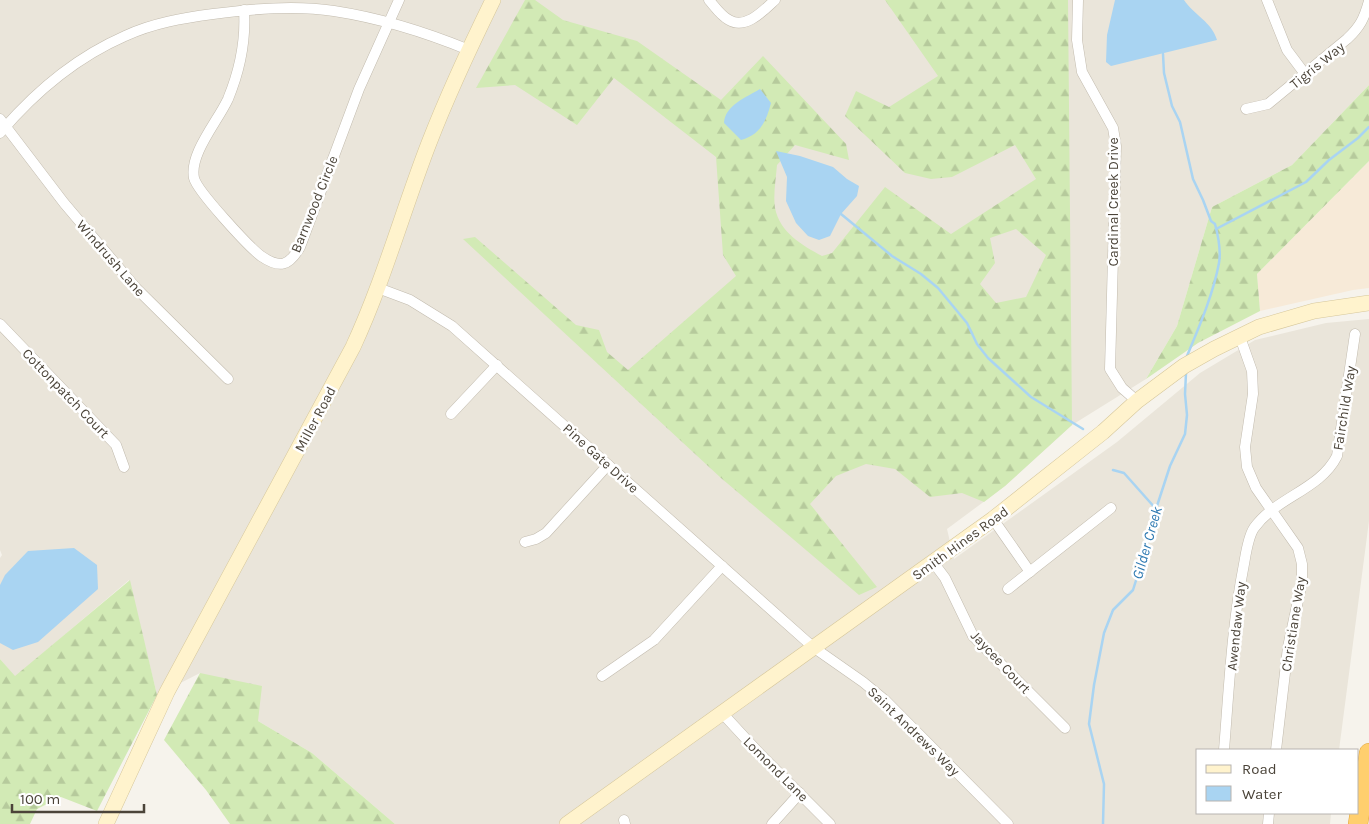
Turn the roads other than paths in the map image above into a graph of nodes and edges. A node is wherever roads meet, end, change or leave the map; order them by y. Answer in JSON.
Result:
{"nodes":[{"id":1,"x":398,"y":0,"type":"edge"},
{"id":2,"x":493,"y":0,"type":"edge"},
{"id":3,"x":709,"y":0,"type":"edge"},
{"id":4,"x":774,"y":0,"type":"edge"},
{"id":5,"x":1078,"y":0,"type":"edge"},
{"id":6,"x":1267,"y":0,"type":"edge"},
{"id":7,"x":1369,"y":1,"type":"edge"},
{"id":8,"x":244,"y":10,"type":"junction"},
{"id":9,"x":387,"y":22,"type":"junction"},
{"id":10,"x":469,"y":50,"type":"junction"},
{"id":11,"x":1305,"y":74,"type":"junction"},
{"id":12,"x":1246,"y":109,"type":"dead end"},
{"id":13,"x":2,"y":126,"type":"edge"},
{"id":14,"x":378,"y":288,"type":"junction"},
{"id":15,"x":1369,"y":303,"type":"edge"},
{"id":16,"x":0,"y":324,"type":"edge"},
{"id":17,"x":1355,"y":334,"type":"dead end"},
{"id":18,"x":1240,"y":337,"type":"junction"},
{"id":19,"x":497,"y":365,"type":"junction"},
{"id":20,"x":228,"y":379,"type":"dead end"},
{"id":21,"x":1137,"y":401,"type":"junction"},
{"id":22,"x":451,"y":414,"type":"dead end"},
{"id":23,"x":608,"y":465,"type":"junction"},
{"id":24,"x":124,"y":467,"type":"dead end"},
{"id":25,"x":1111,"y":508,"type":"dead end"},
{"id":26,"x":1272,"y":510,"type":"junction"},
{"id":27,"x":993,"y":519,"type":"junction"},
{"id":28,"x":526,"y":542,"type":"dead end"},
{"id":29,"x":933,"y":562,"type":"junction"},
{"id":30,"x":722,"y":566,"type":"junction"},
{"id":31,"x":1030,"y":572,"type":"junction"},
{"id":32,"x":1008,"y":589,"type":"dead end"},
{"id":33,"x":813,"y":647,"type":"junction"},
{"id":34,"x":602,"y":676,"type":"dead end"},
{"id":35,"x":723,"y":714,"type":"junction"},
{"id":36,"x":1065,"y":728,"type":"dead end"},
{"id":37,"x":1224,"y":749,"type":"edge"},
{"id":38,"x":1276,"y":749,"type":"edge"},
{"id":39,"x":1369,"y":753,"type":"edge"},
{"id":40,"x":800,"y":794,"type":"junction"},
{"id":41,"x":106,"y":824,"type":"edge"},
{"id":42,"x":567,"y":824,"type":"edge"},
{"id":43,"x":772,"y":824,"type":"edge"},
{"id":44,"x":830,"y":824,"type":"edge"},
{"id":45,"x":1008,"y":824,"type":"edge"},
{"id":46,"x":1358,"y":824,"type":"edge"}],
"edges":[{"from":1,"to":9,"type":"street"},
{"from":2,"to":10,"type":"street","name":"Miller Road"},
{"from":3,"to":4,"type":"street"},
{"from":5,"to":21,"type":"street","name":"Cardinal Creek Drive"},
{"from":6,"to":11,"type":"street"},
{"from":7,"to":11,"type":"street","name":"Tigris Way"},
{"from":8,"to":9,"type":"street"},
{"from":8,"to":9,"type":"street","name":"Barnwood Circle"},
{"from":8,"to":13,"type":"street"},
{"from":9,"to":10,"type":"street"},
{"from":10,"to":14,"type":"street","name":"Miller Road"},
{"from":11,"to":12,"type":"street","name":"Tigris Way"},
{"from":13,"to":20,"type":"street","name":"Windrush Lane"},
{"from":14,"to":19,"type":"street","name":"Pine Gate Drive"},
{"from":14,"to":41,"type":"street","name":"Miller Road"},
{"from":15,"to":18,"type":"street","name":"Smith Hines Road"},
{"from":16,"to":24,"type":"street","name":"Cottonpatch Court"},
{"from":17,"to":26,"type":"street","name":"Fairchild Way"},
{"from":18,"to":21,"type":"street","name":"Smith Hines Road"},
{"from":18,"to":26,"type":"street","name":"Christiane Way"},
{"from":19,"to":22,"type":"street"},
{"from":19,"to":23,"type":"street","name":"Pine Gate Drive"},
{"from":21,"to":27,"type":"street","name":"Smith Hines Road"},
{"from":23,"to":28,"type":"street"},
{"from":23,"to":30,"type":"street","name":"Pine Gate Drive"},
{"from":25,"to":31,"type":"street"},
{"from":26,"to":37,"type":"street","name":"Awendaw Way"},
{"from":26,"to":38,"type":"street","name":"Christiane Way"},
{"from":27,"to":29,"type":"street","name":"Smith Hines Road"},
{"from":27,"to":31,"type":"street"},
{"from":29,"to":33,"type":"street","name":"Smith Hines Road"},
{"from":29,"to":36,"type":"street","name":"Jaycee Court"},
{"from":30,"to":33,"type":"street","name":"Pine Gate Drive"},
{"from":30,"to":34,"type":"street"},
{"from":31,"to":32,"type":"street"},
{"from":33,"to":35,"type":"street","name":"Smith Hines Road"},
{"from":33,"to":45,"type":"street","name":"Saint Andrews Way"},
{"from":35,"to":40,"type":"street","name":"Lomond Lane"},
{"from":35,"to":42,"type":"street","name":"Smith Hines Road"},
{"from":39,"to":46,"type":"highway"},
{"from":40,"to":43,"type":"street"},
{"from":40,"to":44,"type":"street","name":"Lomond Lane"}]}
